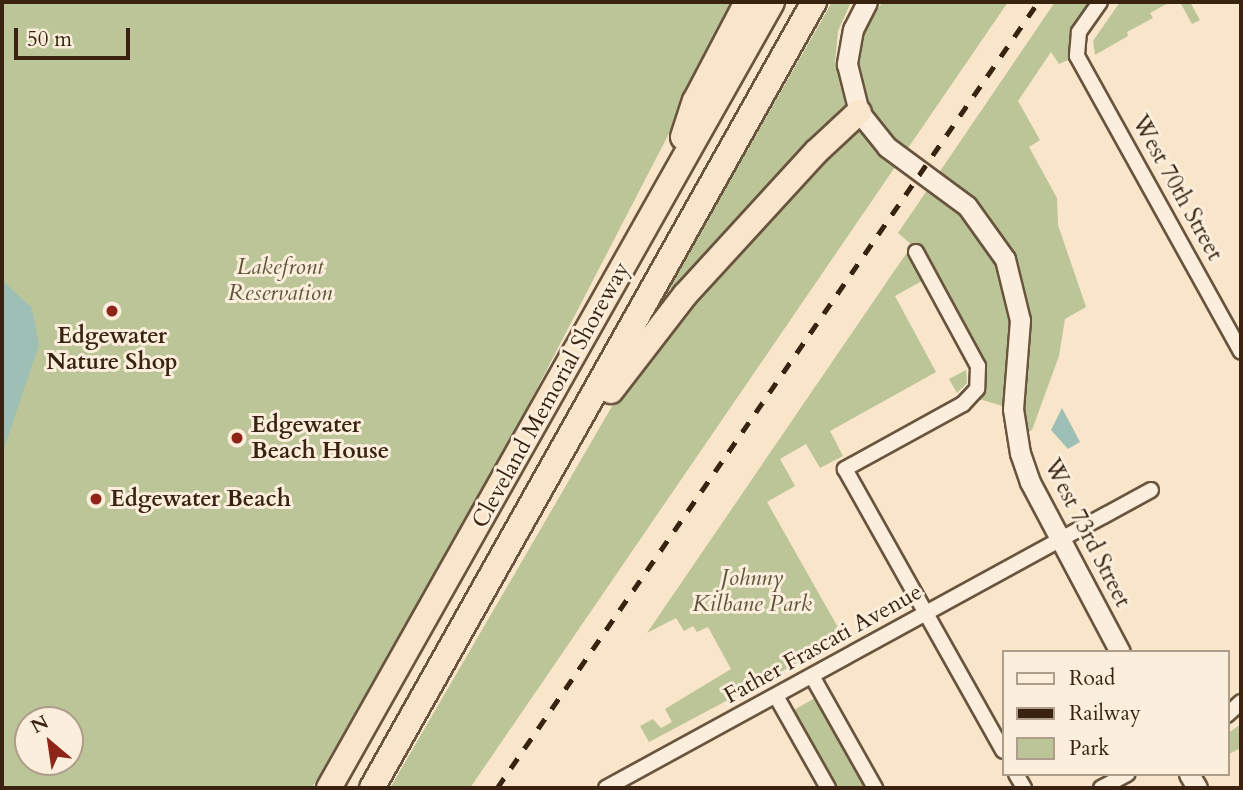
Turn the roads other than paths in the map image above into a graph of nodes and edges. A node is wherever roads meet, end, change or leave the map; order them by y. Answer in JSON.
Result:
{"nodes":[{"id":1,"x":747,"y":2,"type":"edge"},
{"id":2,"x":772,"y":2,"type":"edge"},
{"id":3,"x":814,"y":2,"type":"edge"},
{"id":4,"x":867,"y":2,"type":"edge"},
{"id":5,"x":1100,"y":2,"type":"edge"},
{"id":6,"x":859,"y":112,"type":"junction"},
{"id":7,"x":665,"y":190,"type":"junction"},
{"id":8,"x":916,"y":252,"type":"dead end"},
{"id":9,"x":1241,"y":352,"type":"edge"},
{"id":10,"x":542,"y":487,"type":"junction"},
{"id":11,"x":1151,"y":490,"type":"dead end"},
{"id":12,"x":1061,"y":540,"type":"junction"},
{"id":13,"x":926,"y":614,"type":"junction"},
{"id":14,"x":1119,"y":650,"type":"edge"},
{"id":15,"x":812,"y":676,"type":"junction"},
{"id":16,"x":776,"y":696,"type":"junction"},
{"id":17,"x":1002,"y":749,"type":"edge"},
{"id":18,"x":1122,"y":776,"type":"edge"},
{"id":19,"x":329,"y":788,"type":"edge"},
{"id":20,"x":372,"y":788,"type":"edge"},
{"id":21,"x":606,"y":788,"type":"edge"},
{"id":22,"x":828,"y":788,"type":"edge"},
{"id":23,"x":876,"y":788,"type":"edge"},
{"id":24,"x":1101,"y":788,"type":"edge"}],
"edges":[{"from":1,"to":7,"type":"highway"},
{"from":2,"to":7,"type":"highway","name":"Cleveland Memorial Shoreway"},
{"from":3,"to":10,"type":"highway","name":"Cleveland Memorial Shoreway"},
{"from":4,"to":6,"type":"street","name":"West 73rd Street"},
{"from":5,"to":9,"type":"street","name":"West 70th Street"},
{"from":6,"to":10,"type":"highway"},
{"from":6,"to":12,"type":"street","name":"West 73rd Street"},
{"from":7,"to":19,"type":"highway","name":"Cleveland Memorial Shoreway"},
{"from":8,"to":13,"type":"street"},
{"from":10,"to":20,"type":"highway","name":"Cleveland Memorial Shoreway"},
{"from":11,"to":12,"type":"street","name":"Father Frascati Avenue"},
{"from":12,"to":13,"type":"street","name":"Father Frascati Avenue"},
{"from":12,"to":14,"type":"street","name":"West 73rd Street"},
{"from":13,"to":15,"type":"street","name":"Father Frascati Avenue"},
{"from":13,"to":17,"type":"street"},
{"from":15,"to":16,"type":"street","name":"Father Frascati Avenue"},
{"from":15,"to":23,"type":"street"},
{"from":16,"to":21,"type":"street","name":"Father Frascati Avenue"},
{"from":16,"to":22,"type":"street"},
{"from":18,"to":24,"type":"street"}]}
